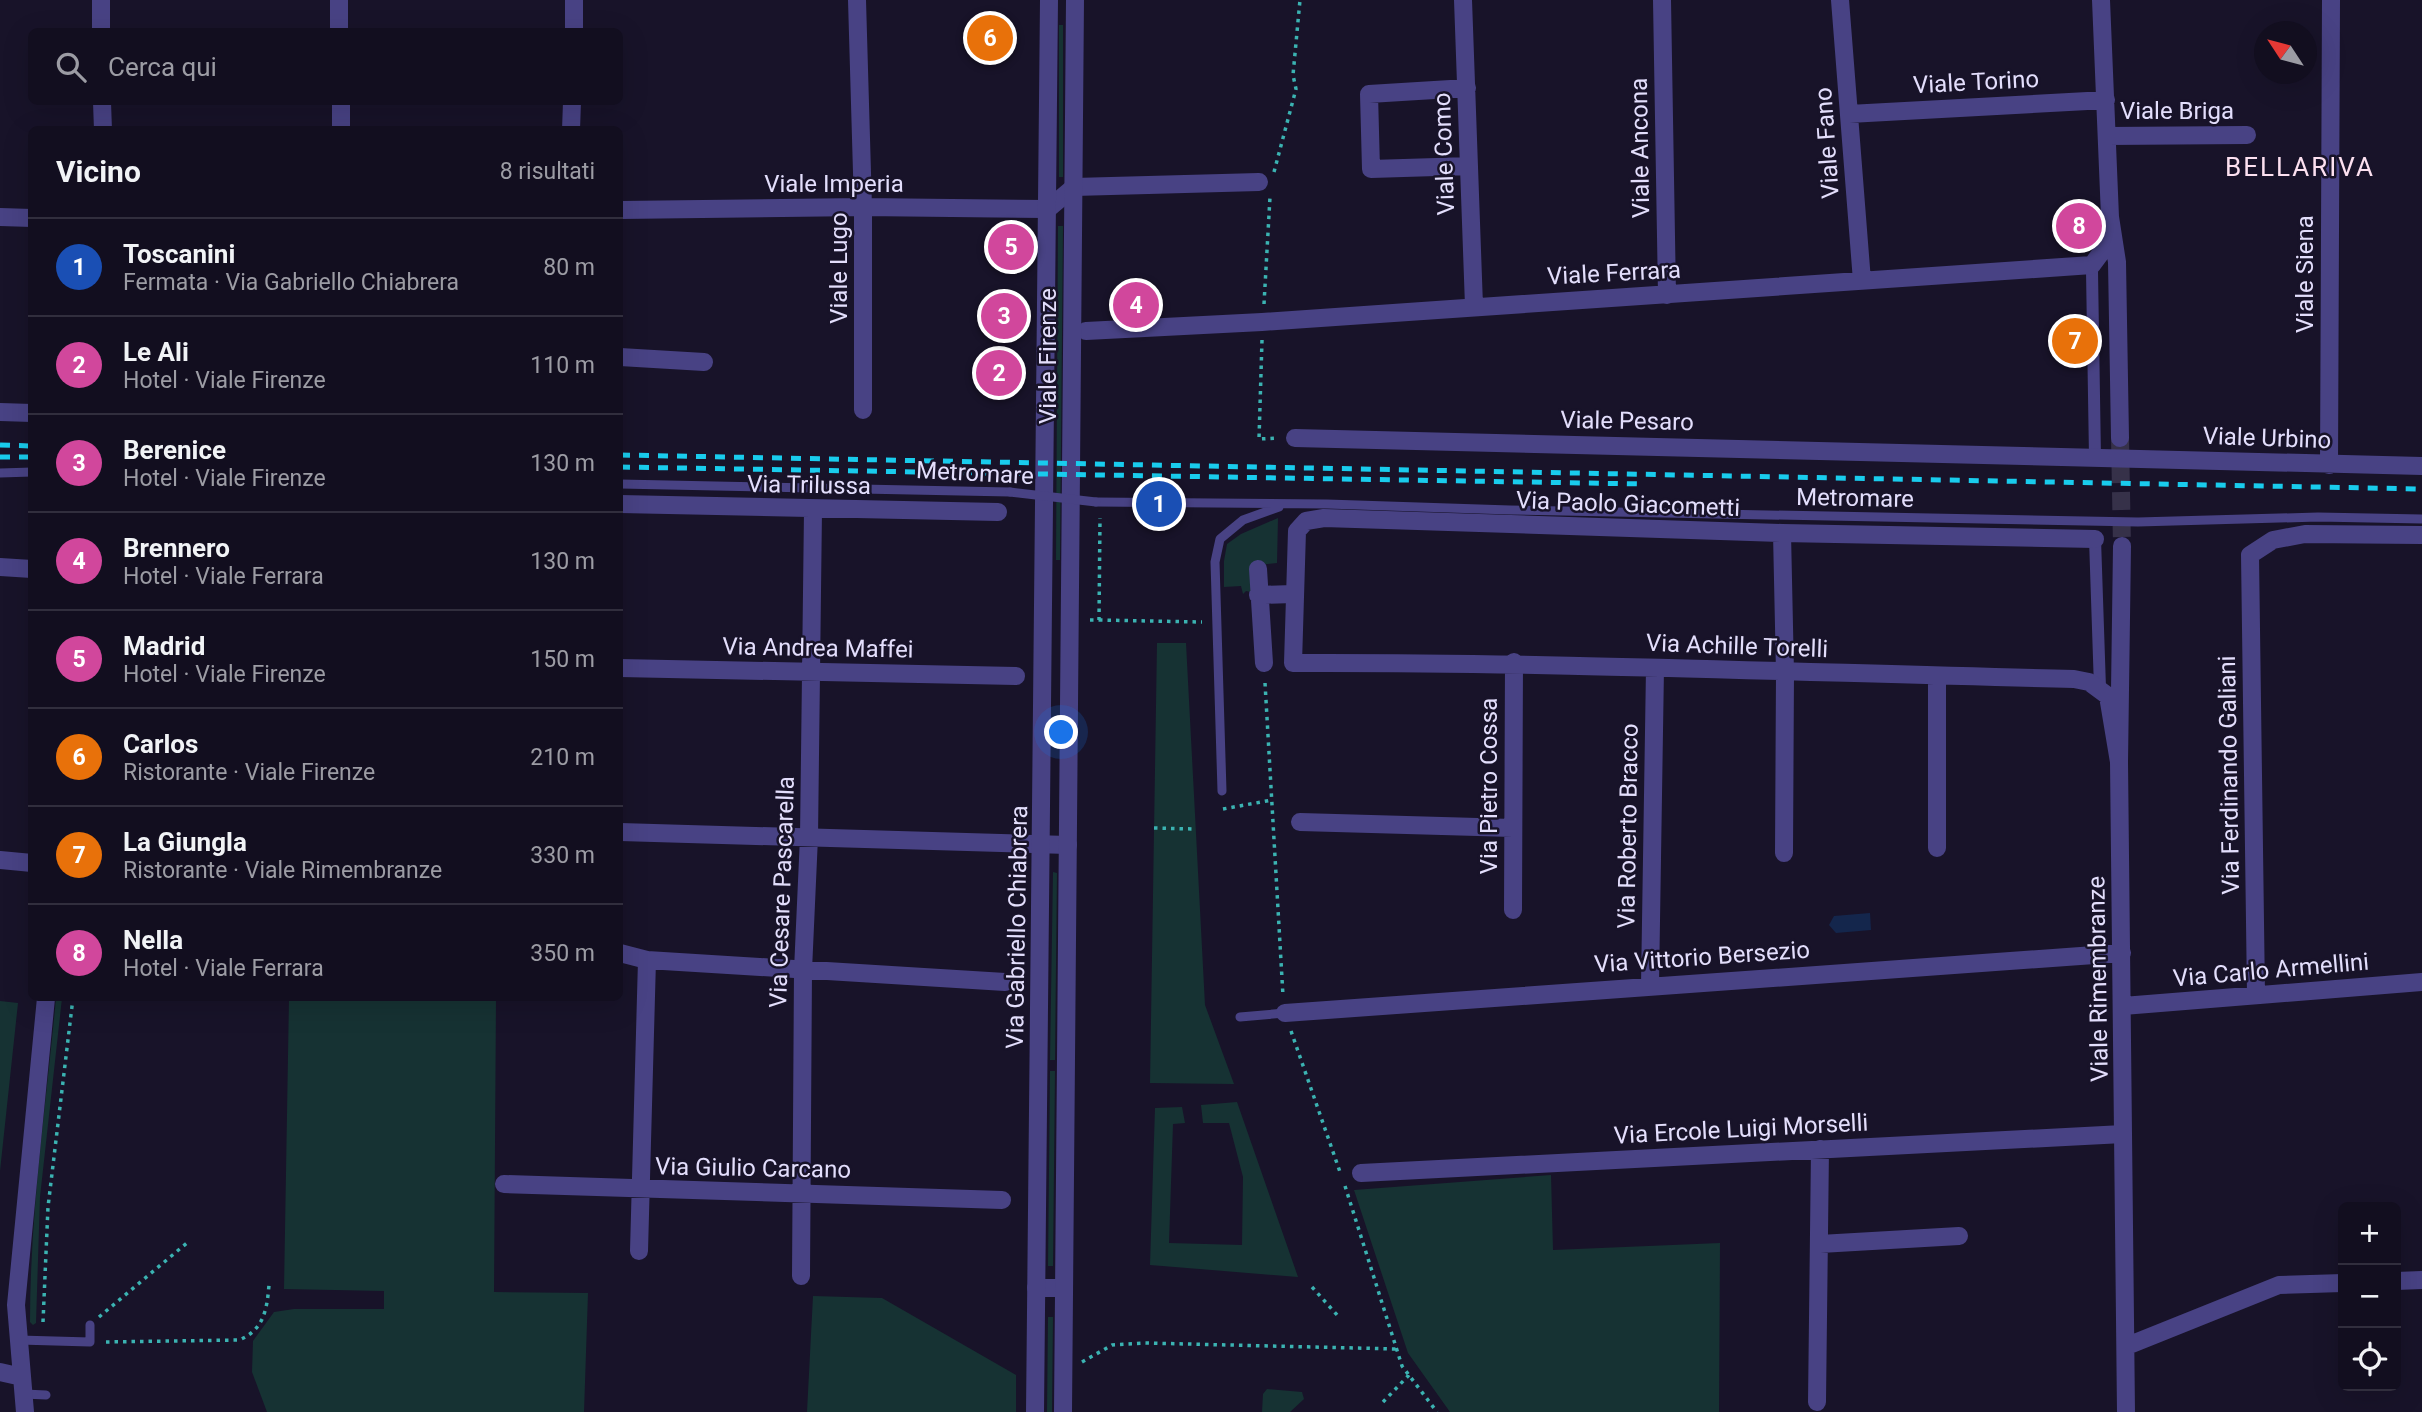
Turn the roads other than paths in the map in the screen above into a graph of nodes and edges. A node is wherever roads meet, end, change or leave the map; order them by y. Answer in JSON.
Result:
{"nodes":[{"id":1,"x":101,"y":0,"type":"edge"},
{"id":2,"x":339,"y":0,"type":"edge"},
{"id":3,"x":574,"y":0,"type":"edge"},
{"id":4,"x":857,"y":0,"type":"edge"},
{"id":5,"x":1049,"y":0,"type":"edge"},
{"id":6,"x":1075,"y":0,"type":"edge"},
{"id":7,"x":1463,"y":0,"type":"edge"},
{"id":8,"x":1662,"y":0,"type":"edge"},
{"id":9,"x":1840,"y":0,"type":"edge"},
{"id":10,"x":2101,"y":0,"type":"edge"},
{"id":11,"x":2331,"y":0,"type":"edge"},
{"id":12,"x":102,"y":28,"type":"edge"},
{"id":13,"x":339,"y":28,"type":"edge"},
{"id":14,"x":573,"y":28,"type":"edge"},
{"id":15,"x":1467,"y":88,"type":"junction"},
{"id":16,"x":2106,"y":100,"type":"junction"},
{"id":17,"x":102,"y":105,"type":"edge"},
{"id":18,"x":341,"y":105,"type":"edge"},
{"id":19,"x":572,"y":105,"type":"edge"},
{"id":20,"x":1849,"y":114,"type":"junction"},
{"id":21,"x":103,"y":126,"type":"edge"},
{"id":22,"x":341,"y":126,"type":"edge"},
{"id":23,"x":571,"y":126,"type":"edge"},
{"id":24,"x":2248,"y":135,"type":"dead end"},
{"id":25,"x":2107,"y":136,"type":"junction"},
{"id":26,"x":1469,"y":166,"type":"junction"},
{"id":27,"x":1267,"y":186,"type":"road end"},
{"id":28,"x":1074,"y":187,"type":"junction"},
{"id":29,"x":863,"y":207,"type":"junction"},
{"id":30,"x":1048,"y":209,"type":"junction"},
{"id":31,"x":623,"y":210,"type":"edge"},
{"id":32,"x":0,"y":217,"type":"edge"},
{"id":33,"x":2110,"y":217,"type":"junction"},
{"id":34,"x":28,"y":218,"type":"edge"},
{"id":35,"x":2123,"y":266,"type":"dead end"},
{"id":36,"x":2092,"y":271,"type":"dead end"},
{"id":37,"x":1862,"y":282,"type":"junction"},
{"id":38,"x":1667,"y":295,"type":"junction"},
{"id":39,"x":1474,"y":306,"type":"junction"},
{"id":40,"x":1086,"y":331,"type":"dead end"},
{"id":41,"x":623,"y":357,"type":"edge"},
{"id":42,"x":705,"y":362,"type":"dead end"},
{"id":43,"x":863,"y":410,"type":"dead end"},
{"id":44,"x":0,"y":412,"type":"edge"},
{"id":45,"x":28,"y":413,"type":"edge"},
{"id":46,"x":1295,"y":438,"type":"road end"},
{"id":47,"x":2120,"y":438,"type":"tunnel mouth"},
{"id":48,"x":1046,"y":442,"type":"joint"},
{"id":49,"x":1072,"y":443,"type":"joint"},
{"id":50,"x":2110,"y":458,"type":"junction"},
{"id":51,"x":2329,"y":465,"type":"junction"},
{"id":52,"x":2422,"y":466,"type":"edge"},
{"id":53,"x":0,"y":472,"type":"edge"},
{"id":54,"x":28,"y":472,"type":"edge"},
{"id":55,"x":623,"y":484,"type":"edge"},
{"id":56,"x":623,"y":504,"type":"edge"},
{"id":57,"x":1287,"y":504,"type":"junction"},
{"id":58,"x":813,"y":510,"type":"junction"},
{"id":59,"x":998,"y":512,"type":"dead end"},
{"id":60,"x":2422,"y":519,"type":"edge"},
{"id":61,"x":1782,"y":533,"type":"junction"},
{"id":62,"x":2422,"y":535,"type":"edge"},
{"id":63,"x":2095,"y":539,"type":"joint"},
{"id":64,"x":2122,"y":545,"type":"tunnel mouth"},
{"id":65,"x":0,"y":567,"type":"edge"},
{"id":66,"x":28,"y":569,"type":"edge"},
{"id":67,"x":1258,"y":569,"type":"dead end"},
{"id":68,"x":1293,"y":594,"type":"junction"},
{"id":69,"x":1258,"y":595,"type":"junction"},
{"id":70,"x":1514,"y":662,"type":"junction"},
{"id":71,"x":1264,"y":663,"type":"road end"},
{"id":72,"x":1293,"y":663,"type":"joint"},
{"id":73,"x":623,"y":668,"type":"edge"},
{"id":74,"x":1655,"y":668,"type":"junction"},
{"id":75,"x":811,"y":672,"type":"junction"},
{"id":76,"x":1785,"y":673,"type":"junction"},
{"id":77,"x":1016,"y":676,"type":"dead end"},
{"id":78,"x":1937,"y":676,"type":"junction"},
{"id":79,"x":2101,"y":688,"type":"junction"},
{"id":80,"x":2119,"y":762,"type":"junction"},
{"id":81,"x":1222,"y":791,"type":"dead end"},
{"id":82,"x":1300,"y":822,"type":"dead end"},
{"id":83,"x":1513,"y":828,"type":"junction"},
{"id":84,"x":623,"y":832,"type":"edge"},
{"id":85,"x":809,"y":837,"type":"junction"},
{"id":86,"x":1042,"y":845,"type":"junction"},
{"id":87,"x":1068,"y":845,"type":"junction"},
{"id":88,"x":1937,"y":848,"type":"dead end"},
{"id":89,"x":1784,"y":853,"type":"dead end"},
{"id":90,"x":0,"y":860,"type":"edge"},
{"id":91,"x":28,"y":863,"type":"edge"},
{"id":92,"x":1513,"y":909,"type":"dead end"},
{"id":93,"x":2122,"y":953,"type":"junction"},
{"id":94,"x":623,"y":954,"type":"edge"},
{"id":95,"x":647,"y":960,"type":"junction"},
{"id":96,"x":803,"y":970,"type":"junction"},
{"id":97,"x":1005,"y":982,"type":"dead end"},
{"id":98,"x":2422,"y":982,"type":"edge"},
{"id":99,"x":1650,"y":985,"type":"junction"},
{"id":100,"x":2256,"y":995,"type":"junction"},
{"id":101,"x":46,"y":1001,"type":"edge"},
{"id":102,"x":2123,"y":1006,"type":"junction"},
{"id":103,"x":1285,"y":1013,"type":"joint"},
{"id":104,"x":1240,"y":1017,"type":"dead end"},
{"id":105,"x":2123,"y":1134,"type":"junction"},
{"id":106,"x":1820,"y":1149,"type":"junction"},
{"id":107,"x":1361,"y":1173,"type":"dead end"},
{"id":108,"x":504,"y":1184,"type":"dead end"},
{"id":109,"x":643,"y":1191,"type":"junction"},
{"id":110,"x":803,"y":1192,"type":"junction"},
{"id":111,"x":1002,"y":1200,"type":"dead end"},
{"id":112,"x":1959,"y":1236,"type":"dead end"},
{"id":113,"x":1821,"y":1244,"type":"junction"},
{"id":114,"x":639,"y":1251,"type":"dead end"},
{"id":115,"x":801,"y":1276,"type":"dead end"},
{"id":116,"x":2422,"y":1280,"type":"edge"},
{"id":117,"x":2401,"y":1281,"type":"edge"},
{"id":118,"x":2338,"y":1283,"type":"edge"},
{"id":119,"x":1064,"y":1288,"type":"junction"},
{"id":120,"x":1036,"y":1289,"type":"junction"},
{"id":121,"x":8,"y":1307,"type":"edge"},
{"id":122,"x":90,"y":1325,"type":"road end"},
{"id":123,"x":19,"y":1340,"type":"junction"},
{"id":124,"x":2127,"y":1346,"type":"junction"},
{"id":125,"x":0,"y":1372,"type":"edge"},
{"id":126,"x":24,"y":1394,"type":"edge"},
{"id":127,"x":46,"y":1395,"type":"dead end"},
{"id":128,"x":1817,"y":1402,"type":"dead end"},
{"id":129,"x":1035,"y":1412,"type":"edge"},
{"id":130,"x":1063,"y":1412,"type":"edge"},
{"id":131,"x":2126,"y":1412,"type":"edge"}],
"edges":[{"from":1,"to":12,"type":"street"},
{"from":2,"to":13,"type":"street"},
{"from":3,"to":14,"type":"street"},
{"from":4,"to":29,"type":"street","name":"Viale Lugo"},
{"from":5,"to":30,"type":"street","name":"Viale Firenze"},
{"from":6,"to":28,"type":"street","name":"Viale Firenze"},
{"from":7,"to":15,"type":"street","name":"Viale Como"},
{"from":8,"to":38,"type":"street","name":"Viale Ancona"},
{"from":9,"to":20,"type":"street","name":"Viale Fano"},
{"from":10,"to":16,"type":"street"},
{"from":11,"to":51,"type":"street","name":"Viale Siena"},
{"from":15,"to":26,"type":"street","name":"Viale Como"},
{"from":15,"to":26,"type":"street"},
{"from":16,"to":20,"type":"street","name":"Viale Torino"},
{"from":16,"to":25,"type":"street"},
{"from":17,"to":21,"type":"street"},
{"from":18,"to":22,"type":"street"},
{"from":19,"to":23,"type":"street"},
{"from":20,"to":37,"type":"street","name":"Viale Fano"},
{"from":24,"to":25,"type":"street","name":"Viale Briga"},
{"from":25,"to":33,"type":"street"},
{"from":26,"to":39,"type":"street","name":"Viale Como"},
{"from":27,"to":28,"type":"street"},
{"from":28,"to":30,"type":"street"},
{"from":28,"to":49,"type":"street","name":"Viale Firenze"},
{"from":29,"to":30,"type":"street","name":"Viale Imperia"},
{"from":29,"to":31,"type":"street","name":"Viale Imperia"},
{"from":29,"to":43,"type":"street","name":"Viale Lugo"},
{"from":30,"to":48,"type":"street","name":"Viale Firenze"},
{"from":32,"to":34,"type":"street"},
{"from":33,"to":37,"type":"street","name":"Viale Ferrara"},
{"from":33,"to":47,"type":"street"},
{"from":35,"to":50,"type":"street"},
{"from":36,"to":50,"type":"street"},
{"from":37,"to":38,"type":"street","name":"Viale Ferrara"},
{"from":38,"to":39,"type":"street","name":"Viale Ferrara"},
{"from":39,"to":40,"type":"street","name":"Viale Ferrara"},
{"from":41,"to":42,"type":"street"},
{"from":44,"to":45,"type":"street"},
{"from":46,"to":50,"type":"street","name":"Viale Pesaro"},
{"from":48,"to":86,"type":"street","name":"Via Gabriello Chiabrera"},
{"from":49,"to":87,"type":"street","name":"Via Gabriello Chiabrera"},
{"from":50,"to":51,"type":"street","name":"Viale Urbino"},
{"from":51,"to":52,"type":"street","name":"Viale Urbino"},
{"from":53,"to":54,"type":"lane"},
{"from":55,"to":57,"type":"lane","name":"Metromare","bridge":true},
{"from":56,"to":58,"type":"street","name":"Via Trilussa"},
{"from":57,"to":60,"type":"lane","name":"Metromare"},
{"from":57,"to":81,"type":"lane","name":"Metromare"},
{"from":58,"to":59,"type":"street","name":"Via Trilussa"},
{"from":58,"to":75,"type":"street","name":"Via Cesare Pascarella"},
{"from":61,"to":63,"type":"street","name":"Via Paolo Giacometti"},
{"from":61,"to":68,"type":"street","name":"Via Paolo Giacometti"},
{"from":61,"to":76,"type":"street"},
{"from":62,"to":100,"type":"street","name":"Via Ferdinando Galiani"},
{"from":63,"to":79,"type":"street"},
{"from":64,"to":80,"type":"street","name":"Viale Rimembranze"},
{"from":65,"to":66,"type":"street"},
{"from":67,"to":69,"type":"street"},
{"from":68,"to":69,"type":"street"},
{"from":68,"to":72,"type":"street","name":"Via Paolo Giacometti"},
{"from":69,"to":71,"type":"street"},
{"from":70,"to":72,"type":"street","name":"Via Achille Torelli"},
{"from":70,"to":74,"type":"street","name":"Via Achille Torelli"},
{"from":70,"to":83,"type":"street","name":"Via Pietro Cossa"},
{"from":73,"to":75,"type":"street","name":"Via Andrea Maffei"},
{"from":74,"to":76,"type":"street","name":"Via Achille Torelli"},
{"from":74,"to":99,"type":"street","name":"Via Roberto Bracco"},
{"from":75,"to":77,"type":"street","name":"Via Andrea Maffei"},
{"from":75,"to":85,"type":"street","name":"Via Cesare Pascarella"},
{"from":76,"to":78,"type":"street","name":"Via Achille Torelli"},
{"from":76,"to":89,"type":"street"},
{"from":78,"to":79,"type":"street","name":"Via Achille Torelli"},
{"from":78,"to":88,"type":"street"},
{"from":79,"to":80,"type":"street"},
{"from":80,"to":93,"type":"street","name":"Viale Rimembranze"},
{"from":82,"to":83,"type":"street"},
{"from":83,"to":92,"type":"street","name":"Via Pietro Cossa"},
{"from":84,"to":85,"type":"street"},
{"from":85,"to":86,"type":"street"},
{"from":85,"to":96,"type":"street","name":"Via Cesare Pascarella"},
{"from":86,"to":87,"type":"street"},
{"from":86,"to":120,"type":"street","name":"Via Gabriello Chiabrera"},
{"from":87,"to":119,"type":"street","name":"Via Gabriello Chiabrera"},
{"from":90,"to":91,"type":"street"},
{"from":93,"to":99,"type":"street","name":"Via Vittorio Bersezio"},
{"from":93,"to":102,"type":"street","name":"Viale Rimembranze"},
{"from":94,"to":95,"type":"street"},
{"from":95,"to":96,"type":"street"},
{"from":95,"to":109,"type":"street"},
{"from":96,"to":97,"type":"street"},
{"from":96,"to":110,"type":"street","name":"Via Cesare Pascarella"},
{"from":98,"to":100,"type":"street","name":"Via Carlo Armellini"},
{"from":99,"to":103,"type":"street","name":"Via Vittorio Bersezio"},
{"from":100,"to":102,"type":"street","name":"Via Carlo Armellini"},
{"from":101,"to":121,"type":"street"},
{"from":102,"to":105,"type":"street","name":"Viale Rimembranze"},
{"from":103,"to":104,"type":"lane"},
{"from":105,"to":106,"type":"street","name":"Via Ercole Luigi Morselli"},
{"from":105,"to":124,"type":"street","name":"Viale Rimembranze"},
{"from":106,"to":107,"type":"street","name":"Via Ercole Luigi Morselli"},
{"from":106,"to":113,"type":"street"},
{"from":108,"to":109,"type":"street","name":"Via Giulio Carcano"},
{"from":109,"to":110,"type":"street","name":"Via Giulio Carcano"},
{"from":109,"to":114,"type":"street"},
{"from":110,"to":111,"type":"street","name":"Via Giulio Carcano"},
{"from":110,"to":115,"type":"street","name":"Via Cesare Pascarella"},
{"from":112,"to":113,"type":"street"},
{"from":113,"to":128,"type":"street"},
{"from":116,"to":117,"type":"street"},
{"from":118,"to":124,"type":"street"},
{"from":119,"to":120,"type":"street"},
{"from":119,"to":130,"type":"street","name":"Via Gabriello Chiabrera"},
{"from":120,"to":129,"type":"street","name":"Via Gabriello Chiabrera"},
{"from":121,"to":123,"type":"street"},
{"from":122,"to":123,"type":"lane"},
{"from":123,"to":126,"type":"street"},
{"from":124,"to":131,"type":"street","name":"Viale Rimembranze"},
{"from":125,"to":126,"type":"street"},
{"from":126,"to":127,"type":"lane"}]}
